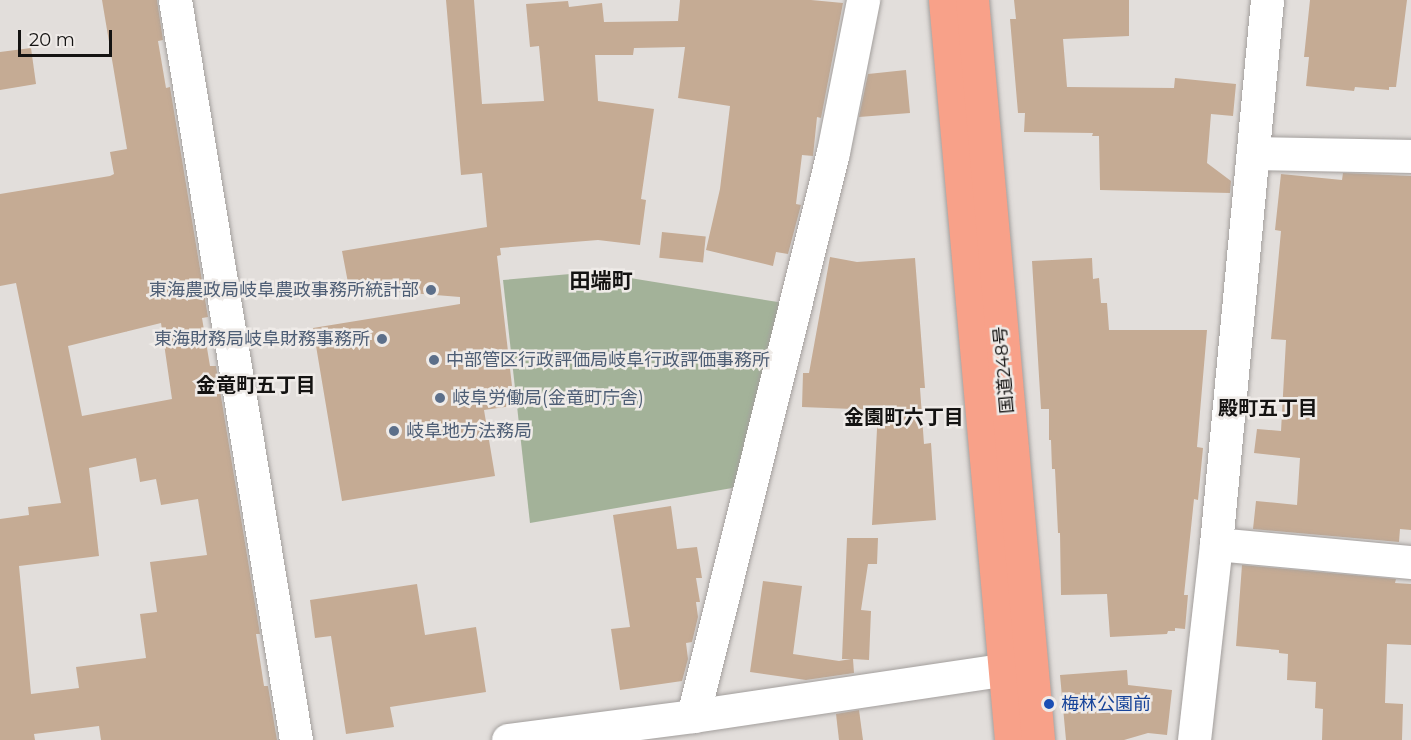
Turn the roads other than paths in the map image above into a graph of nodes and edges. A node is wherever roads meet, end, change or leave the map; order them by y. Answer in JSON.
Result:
{"nodes":[{"id":1,"x":175,"y":0,"type":"edge"},
{"id":2,"x":863,"y":0,"type":"edge"},
{"id":3,"x":945,"y":0,"type":"edge"},
{"id":4,"x":972,"y":0,"type":"edge"},
{"id":5,"x":1267,"y":0,"type":"edge"},
{"id":6,"x":1254,"y":153,"type":"junction"},
{"id":7,"x":1411,"y":156,"type":"edge"},
{"id":8,"x":1216,"y":544,"type":"junction"},
{"id":9,"x":1411,"y":562,"type":"edge"},
{"id":10,"x":1006,"y":669,"type":"junction"},
{"id":11,"x":693,"y":716,"type":"junction"},
{"id":12,"x":296,"y":740,"type":"edge"},
{"id":13,"x":508,"y":740,"type":"edge"},
{"id":14,"x":1011,"y":740,"type":"edge"},
{"id":15,"x":1038,"y":740,"type":"edge"},
{"id":16,"x":1194,"y":740,"type":"edge"}],
"edges":[{"from":1,"to":12,"type":"street"},
{"from":2,"to":11,"type":"street"},
{"from":3,"to":10,"type":"highway","name":"国道248号"},
{"from":4,"to":15,"type":"highway","name":"国道248号"},
{"from":5,"to":6,"type":"street"},
{"from":6,"to":7,"type":"street"},
{"from":6,"to":8,"type":"street"},
{"from":8,"to":9,"type":"street"},
{"from":8,"to":16,"type":"street"},
{"from":10,"to":11,"type":"street"},
{"from":10,"to":14,"type":"highway","name":"国道248号"},
{"from":11,"to":13,"type":"street"}]}
